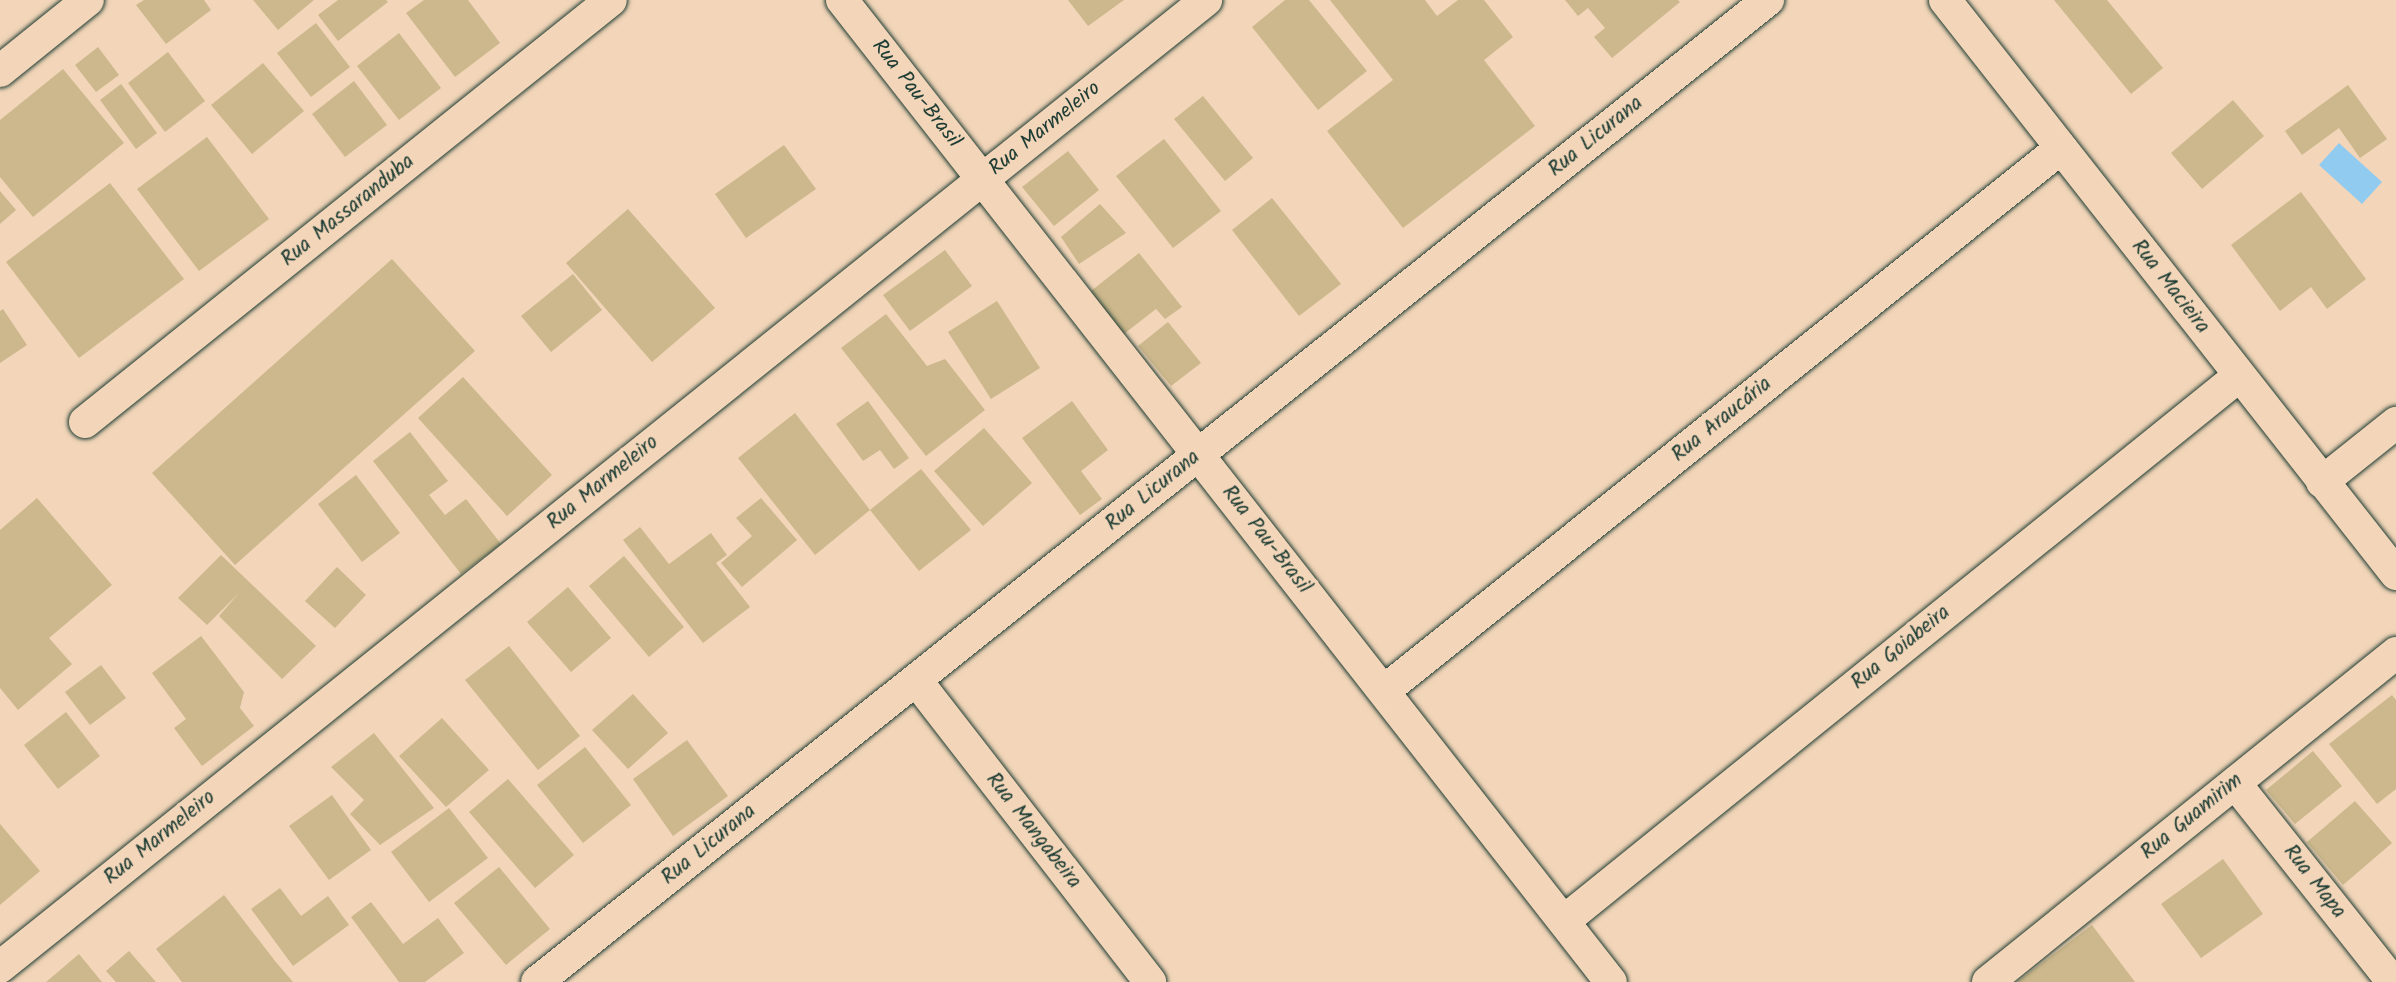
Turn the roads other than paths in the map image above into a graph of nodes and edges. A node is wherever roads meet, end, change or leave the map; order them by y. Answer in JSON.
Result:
{"nodes":[{"id":1,"x":88,"y":0,"type":"edge"},
{"id":2,"x":611,"y":0,"type":"edge"},
{"id":3,"x":842,"y":0,"type":"edge"},
{"id":4,"x":1206,"y":0,"type":"edge"},
{"id":5,"x":1768,"y":0,"type":"edge"},
{"id":6,"x":1945,"y":0,"type":"edge"},
{"id":7,"x":0,"y":71,"type":"edge"},
{"id":8,"x":2061,"y":148,"type":"junction"},
{"id":9,"x":982,"y":179,"type":"junction"},
{"id":10,"x":2239,"y":376,"type":"junction"},
{"id":11,"x":85,"y":422,"type":"dead end"},
{"id":12,"x":2396,"y":423,"type":"edge"},
{"id":13,"x":1199,"y":454,"type":"junction"},
{"id":14,"x":2322,"y":482,"type":"junction"},
{"id":15,"x":2396,"y":574,"type":"edge"},
{"id":16,"x":2396,"y":653,"type":"edge"},
{"id":17,"x":916,"y":680,"type":"junction"},
{"id":18,"x":1384,"y":691,"type":"junction"},
{"id":19,"x":2235,"y":783,"type":"junction"},
{"id":20,"x":1564,"y":921,"type":"junction"},
{"id":21,"x":0,"y":967,"type":"edge"},
{"id":22,"x":537,"y":982,"type":"edge"},
{"id":23,"x":1150,"y":982,"type":"edge"},
{"id":24,"x":1611,"y":982,"type":"edge"},
{"id":25,"x":1988,"y":982,"type":"edge"},
{"id":26,"x":2393,"y":982,"type":"edge"}],
"edges":[{"from":1,"to":7,"type":"street"},
{"from":2,"to":11,"type":"street","name":"Rua Massaranduba"},
{"from":3,"to":9,"type":"street","name":"Rua Pau-Brasil"},
{"from":4,"to":9,"type":"street","name":"Rua Marmeleiro"},
{"from":5,"to":13,"type":"street","name":"Rua Licurana"},
{"from":6,"to":8,"type":"street","name":"Rua Macieira"},
{"from":8,"to":10,"type":"street","name":"Rua Macieira"},
{"from":8,"to":18,"type":"street","name":"Rua Araucária"},
{"from":9,"to":13,"type":"street","name":"Rua Pau-Brasil"},
{"from":9,"to":21,"type":"street","name":"Rua Marmeleiro"},
{"from":10,"to":14,"type":"street","name":"Rua Macieira"},
{"from":10,"to":20,"type":"street","name":"Rua Goiabeira"},
{"from":12,"to":14,"type":"street"},
{"from":13,"to":17,"type":"street","name":"Rua Licurana"},
{"from":13,"to":18,"type":"street","name":"Rua Pau-Brasil"},
{"from":14,"to":15,"type":"street","name":"Rua Macieira"},
{"from":16,"to":19,"type":"street","name":"Rua Guamirim"},
{"from":17,"to":22,"type":"street","name":"Rua Licurana"},
{"from":17,"to":23,"type":"street","name":"Rua Mangabeira"},
{"from":18,"to":20,"type":"street","name":"Rua Pau-Brasil"},
{"from":19,"to":25,"type":"street","name":"Rua Guamirim"},
{"from":19,"to":26,"type":"street","name":"Rua Mapa"},
{"from":20,"to":24,"type":"street","name":"Rua Pau-Brasil"}]}
